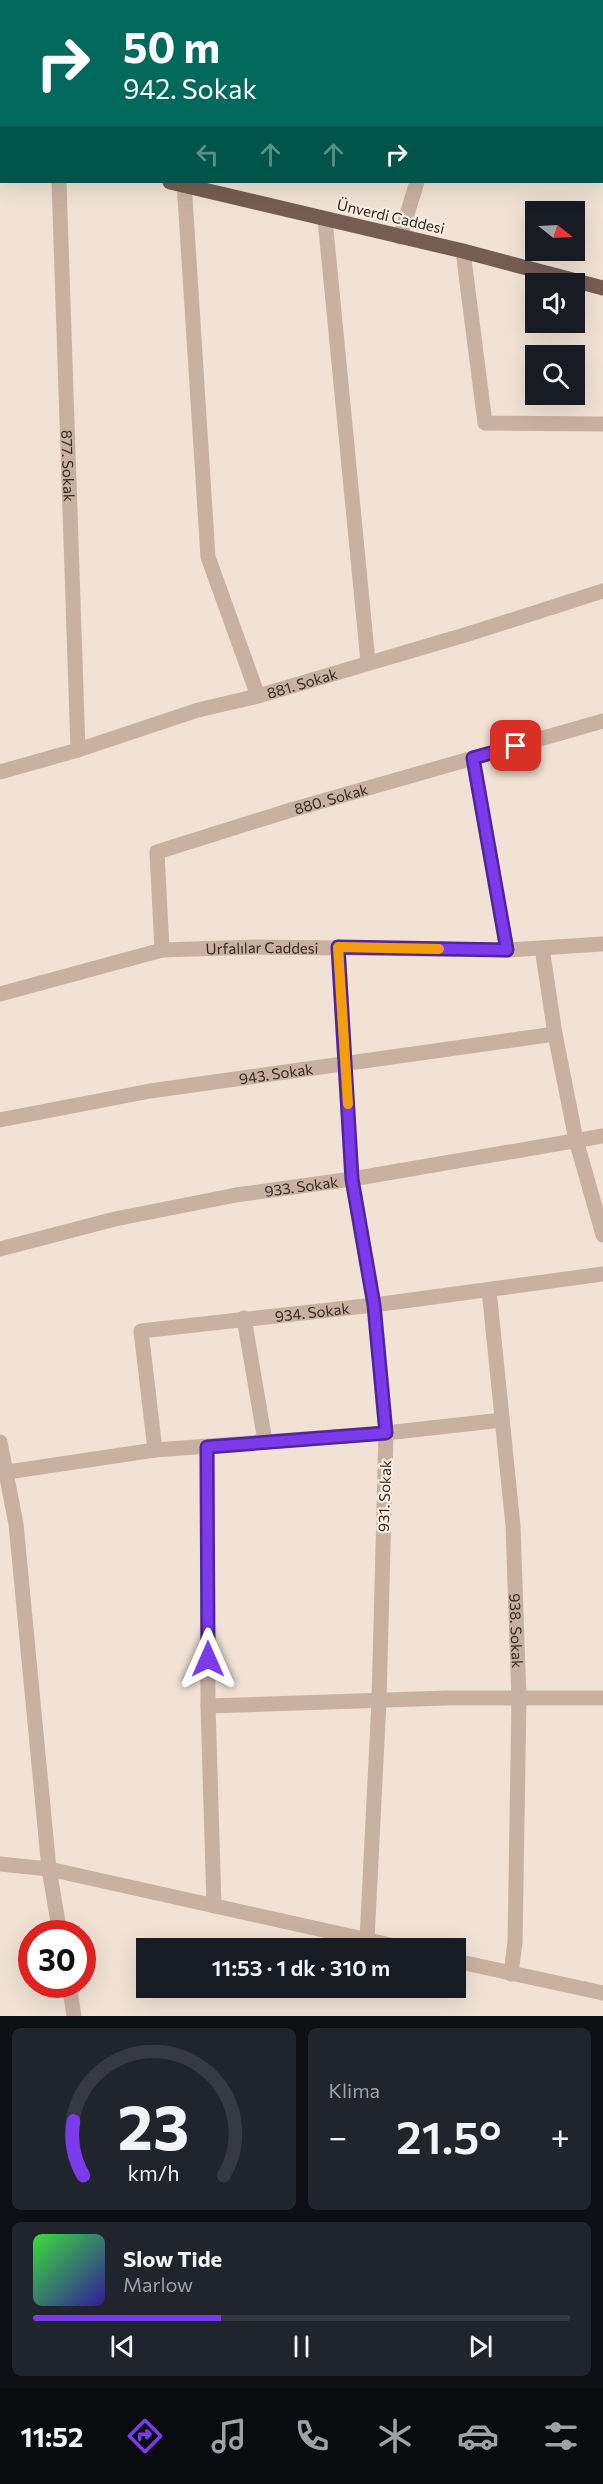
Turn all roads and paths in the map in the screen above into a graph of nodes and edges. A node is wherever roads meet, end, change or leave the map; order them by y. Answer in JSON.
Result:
{"nodes":[{"id":1,"x":59,"y":183,"type":"edge"},
{"id":2,"x":185,"y":183,"type":"edge"},
{"id":3,"x":417,"y":183,"type":"edge"},
{"id":4,"x":325,"y":219,"type":"junction"},
{"id":5,"x":400,"y":237,"type":"junction"},
{"id":6,"x":463,"y":251,"type":"junction"},
{"id":7,"x":603,"y":288,"type":"edge"},
{"id":8,"x":603,"y":424,"type":"edge"},
{"id":9,"x":603,"y":591,"type":"edge"},
{"id":10,"x":368,"y":662,"type":"junction"},
{"id":11,"x":258,"y":696,"type":"junction"},
{"id":12,"x":603,"y":721,"type":"edge"},
{"id":13,"x":78,"y":750,"type":"junction"},
{"id":14,"x":473,"y":758,"type":"junction"},
{"id":15,"x":0,"y":772,"type":"edge"},
{"id":16,"x":603,"y":944,"type":"edge"},
{"id":17,"x":338,"y":947,"type":"junction"},
{"id":18,"x":542,"y":948,"type":"junction"},
{"id":19,"x":162,"y":950,"type":"junction"},
{"id":20,"x":507,"y":950,"type":"junction"},
{"id":21,"x":0,"y":994,"type":"edge"},
{"id":22,"x":555,"y":1034,"type":"junction"},
{"id":23,"x":346,"y":1064,"type":"junction"},
{"id":24,"x":0,"y":1120,"type":"edge"},
{"id":25,"x":603,"y":1136,"type":"edge"},
{"id":26,"x":576,"y":1140,"type":"junction"},
{"id":27,"x":352,"y":1179,"type":"junction"},
{"id":28,"x":603,"y":1235,"type":"edge"},
{"id":29,"x":0,"y":1249,"type":"edge"},
{"id":30,"x":603,"y":1274,"type":"edge"},
{"id":31,"x":489,"y":1290,"type":"junction"},
{"id":32,"x":374,"y":1305,"type":"junction"},
{"id":33,"x":244,"y":1318,"type":"junction"},
{"id":34,"x":502,"y":1420,"type":"junction"},
{"id":35,"x":386,"y":1433,"type":"junction"},
{"id":36,"x":265,"y":1441,"type":"junction"},
{"id":37,"x":0,"y":1442,"type":"edge"},
{"id":38,"x":207,"y":1447,"type":"junction"},
{"id":39,"x":155,"y":1450,"type":"junction"},
{"id":40,"x":4,"y":1472,"type":"edge"},
{"id":41,"x":519,"y":1698,"type":"junction"},
{"id":42,"x":603,"y":1698,"type":"edge"},
{"id":43,"x":379,"y":1701,"type":"junction"},
{"id":44,"x":208,"y":1706,"type":"junction"},
{"id":45,"x":0,"y":1864,"type":"edge"},
{"id":46,"x":49,"y":1869,"type":"junction"},
{"id":47,"x":214,"y":1906,"type":"junction"},
{"id":48,"x":58,"y":1920,"type":"edge"},
{"id":49,"x":358,"y":1938,"type":"edge"},
{"id":50,"x":367,"y":1938,"type":"edge"},
{"id":51,"x":466,"y":1963,"type":"edge"},
{"id":52,"x":511,"y":1974,"type":"junction"},
{"id":53,"x":603,"y":1993,"type":"edge"},
{"id":54,"x":71,"y":1998,"type":"edge"},
{"id":55,"x":74,"y":2016,"type":"edge"}],
"edges":[{"from":1,"to":13,"type":"street","name":"877. Sokak"},
{"from":2,"to":4,"type":"main road","name":"Ünverdi Caddesi"},
{"from":2,"to":11,"type":"street"},
{"from":3,"to":5,"type":"street"},
{"from":4,"to":5,"type":"main road","name":"Ünverdi Caddesi"},
{"from":4,"to":10,"type":"street"},
{"from":5,"to":6,"type":"main road","name":"Ünverdi Caddesi"},
{"from":6,"to":7,"type":"main road","name":"Ünverdi Caddesi"},
{"from":6,"to":8,"type":"street"},
{"from":9,"to":10,"type":"street","name":"881. Sokak"},
{"from":10,"to":11,"type":"street","name":"881. Sokak"},
{"from":11,"to":13,"type":"street","name":"881. Sokak"},
{"from":12,"to":14,"type":"street","name":"880. Sokak"},
{"from":13,"to":15,"type":"street","name":"881. Sokak"},
{"from":14,"to":19,"type":"street","name":"880. Sokak"},
{"from":14,"to":20,"type":"street"},
{"from":16,"to":18,"type":"street","name":"Urfalılar Caddesi"},
{"from":17,"to":19,"type":"street","name":"Urfalılar Caddesi"},
{"from":17,"to":20,"type":"street","name":"Urfalılar Caddesi"},
{"from":17,"to":23,"type":"street","name":"931. Sokak"},
{"from":18,"to":20,"type":"street","name":"Urfalılar Caddesi"},
{"from":18,"to":22,"type":"street"},
{"from":19,"to":21,"type":"street","name":"Urfalılar Caddesi"},
{"from":22,"to":23,"type":"street","name":"943. Sokak"},
{"from":22,"to":26,"type":"street"},
{"from":23,"to":24,"type":"street","name":"943. Sokak"},
{"from":23,"to":27,"type":"street","name":"931. Sokak"},
{"from":25,"to":26,"type":"street","name":"933. Sokak"},
{"from":26,"to":27,"type":"street","name":"933. Sokak"},
{"from":26,"to":28,"type":"street"},
{"from":27,"to":29,"type":"street","name":"933. Sokak"},
{"from":27,"to":32,"type":"street","name":"931. Sokak"},
{"from":30,"to":31,"type":"street","name":"934. Sokak"},
{"from":31,"to":32,"type":"street","name":"934. Sokak"},
{"from":31,"to":34,"type":"street","name":"938. Sokak"},
{"from":32,"to":33,"type":"street","name":"934. Sokak"},
{"from":32,"to":35,"type":"street","name":"931. Sokak"},
{"from":33,"to":36,"type":"street"},
{"from":33,"to":39,"type":"street","name":"934. Sokak"},
{"from":34,"to":35,"type":"street"},
{"from":34,"to":41,"type":"street","name":"938. Sokak"},
{"from":35,"to":36,"type":"street"},
{"from":35,"to":43,"type":"street","name":"931. Sokak"},
{"from":36,"to":38,"type":"street"},
{"from":37,"to":40,"type":"street"},
{"from":38,"to":39,"type":"street"},
{"from":38,"to":44,"type":"street"},
{"from":39,"to":40,"type":"street"},
{"from":40,"to":46,"type":"street"},
{"from":41,"to":42,"type":"street"},
{"from":41,"to":43,"type":"street"},
{"from":41,"to":52,"type":"street","name":"938. Sokak"},
{"from":43,"to":44,"type":"street"},
{"from":43,"to":50,"type":"street","name":"931. Sokak"},
{"from":44,"to":47,"type":"street"},
{"from":45,"to":46,"type":"street"},
{"from":46,"to":47,"type":"street"},
{"from":46,"to":48,"type":"street"},
{"from":47,"to":49,"type":"street"},
{"from":51,"to":52,"type":"street"},
{"from":52,"to":53,"type":"street"},
{"from":54,"to":55,"type":"street"}]}
